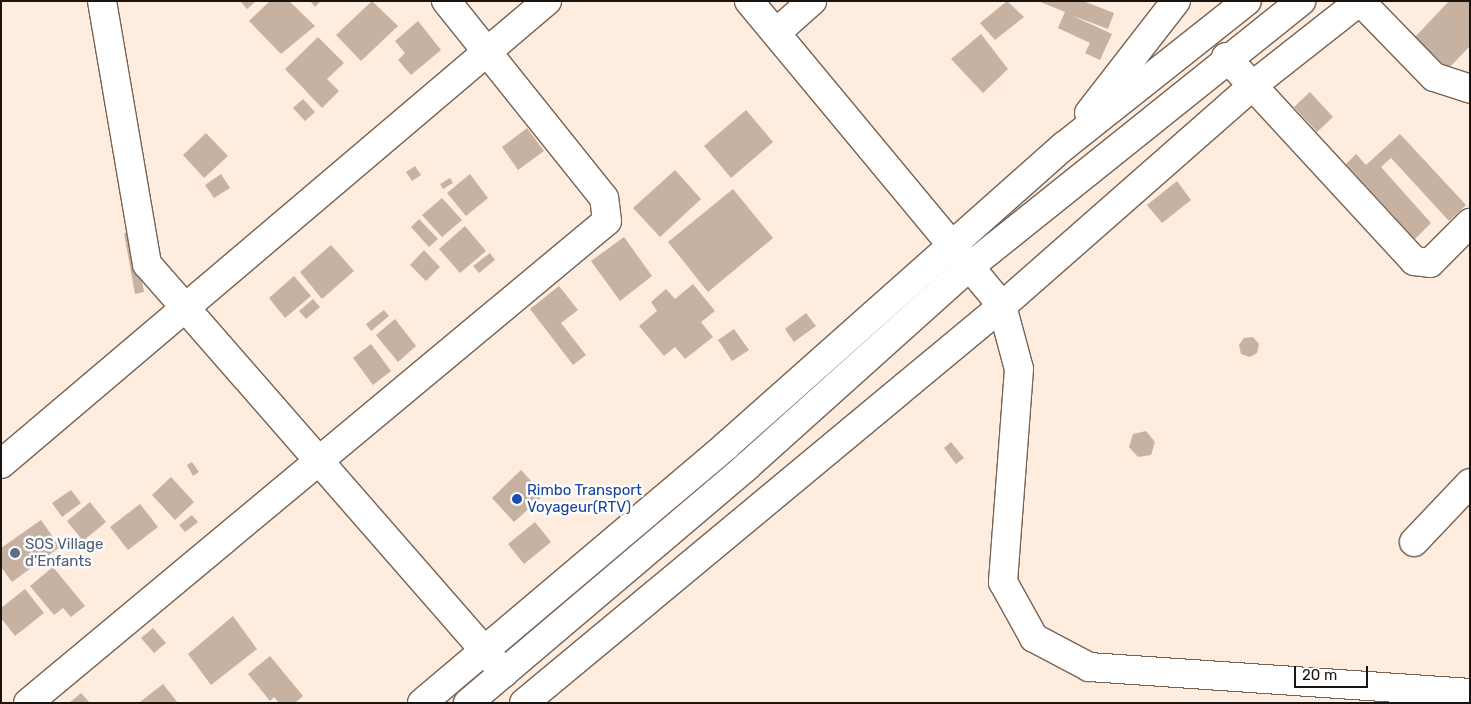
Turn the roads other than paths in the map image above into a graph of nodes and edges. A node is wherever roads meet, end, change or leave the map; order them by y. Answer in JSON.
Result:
{"nodes":[{"id":1,"x":102,"y":1,"type":"edge"},
{"id":2,"x":446,"y":1,"type":"edge"},
{"id":3,"x":547,"y":1,"type":"edge"},
{"id":4,"x":749,"y":1,"type":"edge"},
{"id":5,"x":812,"y":1,"type":"edge"},
{"id":6,"x":1176,"y":1,"type":"edge"},
{"id":7,"x":1220,"y":1,"type":"edge"},
{"id":8,"x":1247,"y":1,"type":"edge"},
{"id":9,"x":1301,"y":1,"type":"edge"},
{"id":10,"x":1360,"y":1,"type":"edge"},
{"id":11,"x":777,"y":32,"type":"junction"},
{"id":12,"x":490,"y":52,"type":"junction"},
{"id":13,"x":1177,"y":57,"type":"junction"},
{"id":14,"x":1226,"y":57,"type":"junction"},
{"id":15,"x":1252,"y":86,"type":"junction"},
{"id":16,"x":1470,"y":89,"type":"edge"},
{"id":17,"x":1064,"y":146,"type":"junction"},
{"id":18,"x":1084,"y":171,"type":"junction"},
{"id":19,"x":1470,"y":223,"type":"edge"},
{"id":20,"x":949,"y":245,"type":"junction"},
{"id":21,"x":968,"y":268,"type":"junction"},
{"id":22,"x":1002,"y":306,"type":"junction"},
{"id":23,"x":184,"y":308,"type":"junction"},
{"id":24,"x":317,"y":463,"type":"junction"},
{"id":25,"x":1,"y":464,"type":"edge"},
{"id":26,"x":694,"y":473,"type":"junction"},
{"id":27,"x":1470,"y":483,"type":"edge"},
{"id":28,"x":712,"y":497,"type":"junction"},
{"id":29,"x":1414,"y":542,"type":"dead end"},
{"id":30,"x":485,"y":651,"type":"junction"},
{"id":31,"x":504,"y":673,"type":"junction"},
{"id":32,"x":1470,"y":693,"type":"edge"},
{"id":33,"x":28,"y":703,"type":"edge"},
{"id":34,"x":422,"y":703,"type":"edge"},
{"id":35,"x":468,"y":703,"type":"edge"},
{"id":36,"x":524,"y":703,"type":"edge"}],
"edges":[{"from":1,"to":23,"type":"street"},
{"from":2,"to":12,"type":"street"},
{"from":3,"to":12,"type":"street"},
{"from":4,"to":11,"type":"street"},
{"from":5,"to":11,"type":"street"},
{"from":6,"to":17,"type":"street"},
{"from":7,"to":13,"type":"street"},
{"from":8,"to":13,"type":"street"},
{"from":9,"to":14,"type":"street"},
{"from":10,"to":15,"type":"street"},
{"from":10,"to":16,"type":"street"},
{"from":11,"to":20,"type":"street"},
{"from":12,"to":23,"type":"street"},
{"from":12,"to":24,"type":"street"},
{"from":13,"to":17,"type":"street"},
{"from":13,"to":18,"type":"street"},
{"from":14,"to":15,"type":"street"},
{"from":14,"to":18,"type":"street"},
{"from":15,"to":19,"type":"street"},
{"from":15,"to":22,"type":"street"},
{"from":17,"to":20,"type":"street"},
{"from":18,"to":21,"type":"street"},
{"from":20,"to":21,"type":"street"},
{"from":20,"to":26,"type":"street"},
{"from":21,"to":22,"type":"street"},
{"from":21,"to":28,"type":"street"},
{"from":22,"to":32,"type":"street"},
{"from":22,"to":36,"type":"street"},
{"from":23,"to":24,"type":"street"},
{"from":23,"to":25,"type":"street"},
{"from":24,"to":30,"type":"street"},
{"from":24,"to":33,"type":"street"},
{"from":26,"to":28,"type":"street"},
{"from":26,"to":30,"type":"street"},
{"from":27,"to":29,"type":"street"},
{"from":28,"to":31,"type":"street"},
{"from":30,"to":31,"type":"street"},
{"from":30,"to":34,"type":"street"},
{"from":31,"to":35,"type":"street"}]}
